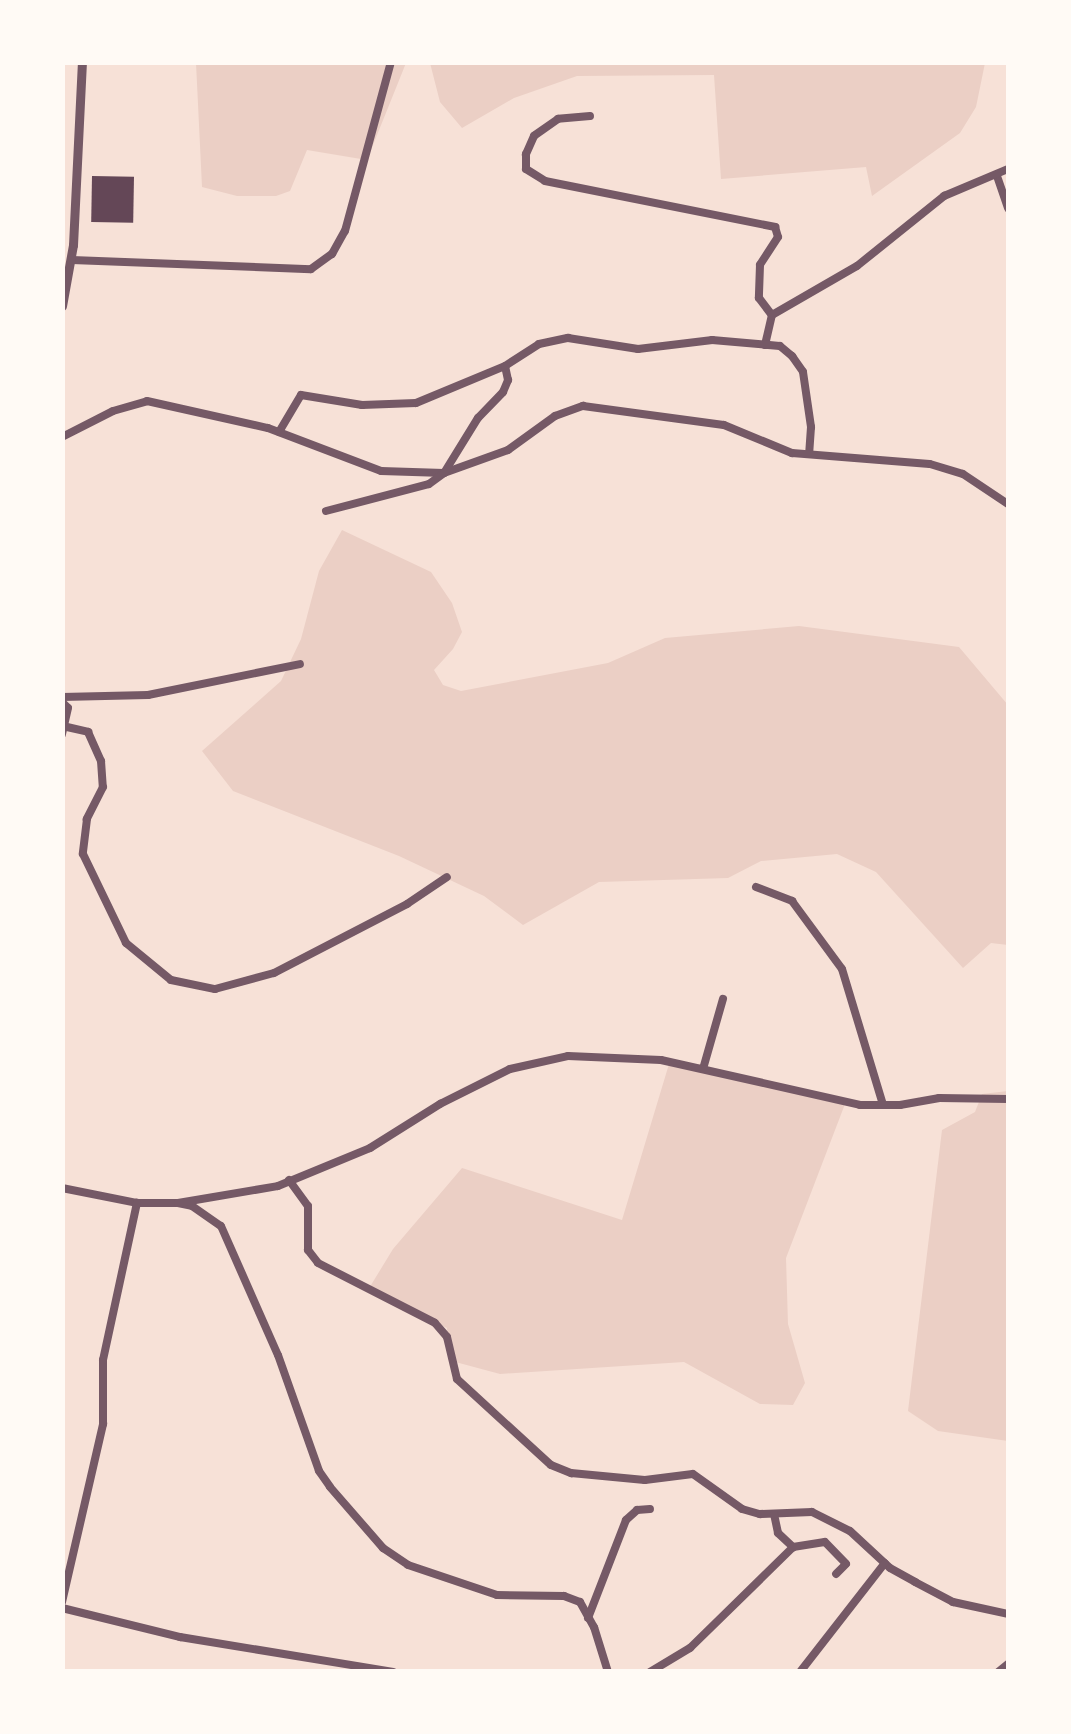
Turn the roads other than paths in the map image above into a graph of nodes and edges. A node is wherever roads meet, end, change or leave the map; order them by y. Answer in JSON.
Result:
{"nodes":[{"id":1,"x":82,"y":62,"type":"edge"},
{"id":2,"x":390,"y":62,"type":"edge"},
{"id":3,"x":590,"y":116,"type":"dead end"},
{"id":4,"x":1008,"y":169,"type":"edge"},
{"id":5,"x":996,"y":176,"type":"junction"},
{"id":6,"x":1008,"y":208,"type":"edge"},
{"id":7,"x":72,"y":260,"type":"junction"},
{"id":8,"x":62,"y":306,"type":"edge"},
{"id":9,"x":772,"y":315,"type":"junction"},
{"id":10,"x":765,"y":344,"type":"junction"},
{"id":11,"x":505,"y":366,"type":"junction"},
{"id":12,"x":278,"y":432,"type":"junction"},
{"id":13,"x":62,"y":437,"type":"edge"},
{"id":14,"x":808,"y":454,"type":"junction"},
{"id":15,"x":444,"y":473,"type":"junction"},
{"id":16,"x":1008,"y":504,"type":"edge"},
{"id":17,"x":326,"y":511,"type":"dead end"},
{"id":18,"x":300,"y":664,"type":"dead end"},
{"id":19,"x":62,"y":699,"type":"edge"},
{"id":20,"x":64,"y":730,"type":"edge"},
{"id":21,"x":447,"y":877,"type":"dead end"},
{"id":22,"x":756,"y":888,"type":"dead end"},
{"id":23,"x":723,"y":999,"type":"dead end"},
{"id":24,"x":703,"y":1069,"type":"junction"},
{"id":25,"x":1008,"y":1099,"type":"edge"},
{"id":26,"x":883,"y":1105,"type":"junction"},
{"id":27,"x":289,"y":1180,"type":"junction"},
{"id":28,"x":62,"y":1188,"type":"edge"},
{"id":29,"x":138,"y":1203,"type":"junction"},
{"id":30,"x":178,"y":1203,"type":"junction"},
{"id":31,"x":650,"y":1509,"type":"dead end"},
{"id":32,"x":774,"y":1514,"type":"junction"},
{"id":33,"x":793,"y":1547,"type":"junction"},
{"id":34,"x":885,"y":1563,"type":"junction"},
{"id":35,"x":836,"y":1574,"type":"dead end"},
{"id":36,"x":62,"y":1605,"type":"edge"},
{"id":37,"x":1008,"y":1614,"type":"edge"},
{"id":38,"x":588,"y":1618,"type":"junction"},
{"id":39,"x":1008,"y":1664,"type":"edge"},
{"id":40,"x":393,"y":1672,"type":"edge"},
{"id":41,"x":608,"y":1672,"type":"edge"},
{"id":42,"x":650,"y":1672,"type":"edge"},
{"id":43,"x":800,"y":1672,"type":"edge"},
{"id":44,"x":998,"y":1672,"type":"edge"}],
"edges":[{"from":1,"to":7,"type":"street"},
{"from":2,"to":7,"type":"street"},
{"from":3,"to":9,"type":"street"},
{"from":4,"to":5,"type":"street"},
{"from":5,"to":6,"type":"street"},
{"from":5,"to":9,"type":"street"},
{"from":7,"to":8,"type":"street"},
{"from":9,"to":10,"type":"street"},
{"from":10,"to":11,"type":"street"},
{"from":10,"to":14,"type":"street"},
{"from":11,"to":12,"type":"street"},
{"from":11,"to":15,"type":"street"},
{"from":12,"to":13,"type":"street"},
{"from":12,"to":15,"type":"street"},
{"from":14,"to":15,"type":"street"},
{"from":14,"to":16,"type":"street"},
{"from":15,"to":17,"type":"street"},
{"from":18,"to":19,"type":"street"},
{"from":19,"to":20,"type":"street"},
{"from":20,"to":21,"type":"street"},
{"from":22,"to":26,"type":"street"},
{"from":23,"to":24,"type":"street"},
{"from":24,"to":26,"type":"street"},
{"from":24,"to":27,"type":"street"},
{"from":25,"to":26,"type":"street"},
{"from":27,"to":30,"type":"street"},
{"from":27,"to":32,"type":"street"},
{"from":28,"to":29,"type":"street"},
{"from":29,"to":30,"type":"street"},
{"from":29,"to":36,"type":"street"},
{"from":30,"to":38,"type":"street"},
{"from":31,"to":38,"type":"street"},
{"from":32,"to":33,"type":"street"},
{"from":32,"to":34,"type":"street"},
{"from":33,"to":35,"type":"street"},
{"from":33,"to":42,"type":"street"},
{"from":34,"to":37,"type":"street"},
{"from":34,"to":43,"type":"street"},
{"from":36,"to":40,"type":"street"},
{"from":38,"to":41,"type":"street"},
{"from":39,"to":44,"type":"street"}]}
